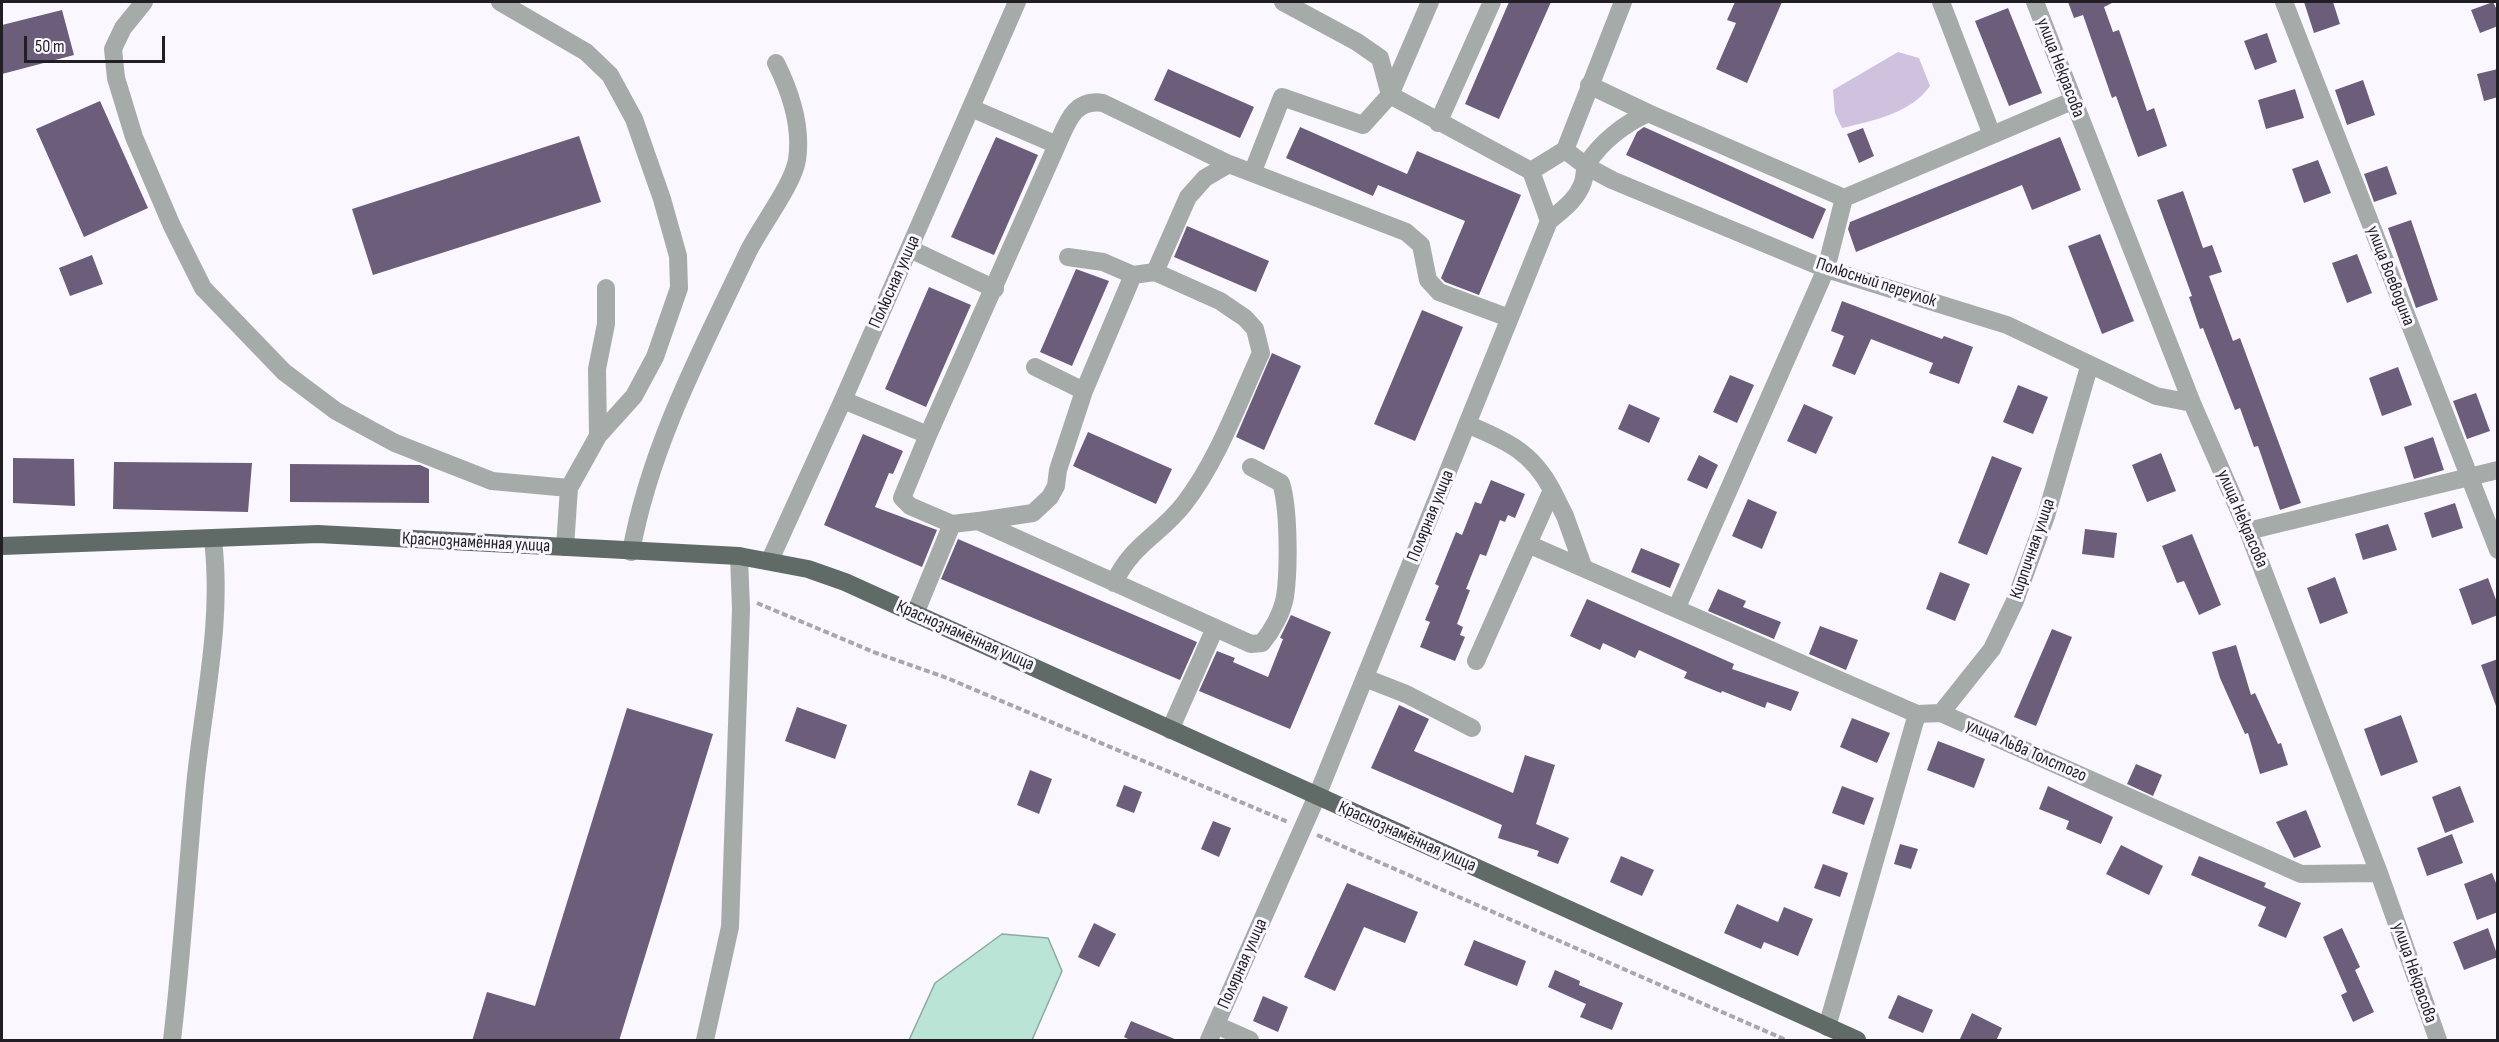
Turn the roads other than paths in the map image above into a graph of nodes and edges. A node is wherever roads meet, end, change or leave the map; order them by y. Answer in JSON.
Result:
{"nodes":[{"id":1,"x":144,"y":2,"type":"edge"},
{"id":2,"x":500,"y":2,"type":"edge"},
{"id":3,"x":1017,"y":2,"type":"edge"},
{"id":4,"x":1283,"y":2,"type":"edge"},
{"id":5,"x":1430,"y":2,"type":"edge"},
{"id":6,"x":1492,"y":2,"type":"edge"},
{"id":7,"x":1623,"y":2,"type":"edge"},
{"id":8,"x":1941,"y":2,"type":"edge"},
{"id":9,"x":2035,"y":2,"type":"edge"},
{"id":10,"x":2284,"y":2,"type":"edge"},
{"id":11,"x":776,"y":63,"type":"dead end"},
{"id":12,"x":1588,"y":84,"type":"junction"},
{"id":13,"x":1390,"y":95,"type":"junction"},
{"id":14,"x":2072,"y":101,"type":"junction"},
{"id":15,"x":971,"y":108,"type":"junction"},
{"id":16,"x":1648,"y":113,"type":"junction"},
{"id":17,"x":1438,"y":123,"type":"junction"},
{"id":18,"x":1992,"y":135,"type":"junction"},
{"id":19,"x":1057,"y":145,"type":"junction"},
{"id":20,"x":1565,"y":150,"type":"junction"},
{"id":21,"x":1229,"y":164,"type":"junction"},
{"id":22,"x":1586,"y":166,"type":"junction"},
{"id":23,"x":1253,"y":171,"type":"junction"},
{"id":24,"x":1532,"y":171,"type":"junction"},
{"id":25,"x":1844,"y":198,"type":"junction"},
{"id":26,"x":1549,"y":221,"type":"junction"},
{"id":27,"x":910,"y":249,"type":"junction"},
{"id":28,"x":1068,"y":257,"type":"dead end"},
{"id":29,"x":1826,"y":268,"type":"junction"},
{"id":30,"x":1155,"y":272,"type":"junction"},
{"id":31,"x":1133,"y":275,"type":"junction"},
{"id":32,"x":606,"y":288,"type":"dead end"},
{"id":33,"x":995,"y":289,"type":"junction"},
{"id":34,"x":1509,"y":318,"type":"junction"},
{"id":35,"x":1035,"y":367,"type":"dead end"},
{"id":36,"x":2089,"y":367,"type":"junction"},
{"id":37,"x":1084,"y":391,"type":"junction"},
{"id":38,"x":843,"y":400,"type":"junction"},
{"id":39,"x":2192,"y":403,"type":"junction"},
{"id":40,"x":1468,"y":425,"type":"junction"},
{"id":41,"x":928,"y":435,"type":"junction"},
{"id":42,"x":598,"y":436,"type":"junction"},
{"id":43,"x":1251,"y":467,"type":"dead end"},
{"id":44,"x":2498,"y":470,"type":"edge"},
{"id":45,"x":2468,"y":476,"type":"junction"},
{"id":46,"x":569,"y":488,"type":"junction"},
{"id":47,"x":1552,"y":490,"type":"junction"},
{"id":48,"x":978,"y":521,"type":"junction"},
{"id":49,"x":952,"y":524,"type":"junction"},
{"id":50,"x":2248,"y":531,"type":"junction"},
{"id":51,"x":213,"y":540,"type":"junction"},
{"id":52,"x":1528,"y":544,"type":"junction"},
{"id":53,"x":2,"y":546,"type":"edge"},
{"id":54,"x":566,"y":548,"type":"junction"},
{"id":55,"x":2498,"y":550,"type":"edge"},
{"id":56,"x":631,"y":552,"type":"junction"},
{"id":57,"x":739,"y":556,"type":"junction"},
{"id":58,"x":770,"y":560,"type":"junction"},
{"id":59,"x":1583,"y":566,"type":"junction"},
{"id":60,"x":1114,"y":583,"type":"junction"},
{"id":61,"x":1677,"y":607,"type":"junction"},
{"id":62,"x":915,"y":614,"type":"junction"},
{"id":63,"x":1215,"y":628,"type":"junction"},
{"id":64,"x":1476,"y":661,"type":"dead end"},
{"id":65,"x":1365,"y":678,"type":"junction"},
{"id":66,"x":1941,"y":713,"type":"junction"},
{"id":67,"x":1917,"y":714,"type":"junction"},
{"id":68,"x":1472,"y":728,"type":"dead end"},
{"id":69,"x":1170,"y":730,"type":"junction"},
{"id":70,"x":1317,"y":796,"type":"junction"},
{"id":71,"x":2379,"y":873,"type":"junction"},
{"id":72,"x":1213,"y":1033,"type":"edge"},
{"id":73,"x":1831,"y":1033,"type":"edge"},
{"id":74,"x":172,"y":1041,"type":"edge"},
{"id":75,"x":705,"y":1041,"type":"edge"},
{"id":76,"x":1250,"y":1041,"type":"edge"},
{"id":77,"x":1857,"y":1041,"type":"edge"},
{"id":78,"x":2438,"y":1041,"type":"edge"}],
"edges":[{"from":1,"to":46,"type":"street"},
{"from":2,"to":42,"type":"street"},
{"from":3,"to":15,"type":"street","name":"Полюсная улица"},
{"from":4,"to":13,"type":"street"},
{"from":5,"to":13,"type":"street"},
{"from":6,"to":17,"type":"street"},
{"from":7,"to":12,"type":"street"},
{"from":8,"to":18,"type":"street"},
{"from":9,"to":14,"type":"street","name":"улица Некрасова"},
{"from":10,"to":45,"type":"street","name":"улица Воеводина"},
{"from":11,"to":56,"type":"street"},
{"from":12,"to":16,"type":"street"},
{"from":12,"to":20,"type":"street"},
{"from":13,"to":17,"type":"street"},
{"from":13,"to":23,"type":"street"},
{"from":14,"to":18,"type":"street"},
{"from":14,"to":39,"type":"street","name":"улица Некрасова"},
{"from":15,"to":19,"type":"street"},
{"from":15,"to":27,"type":"street","name":"Полюсная улица"},
{"from":16,"to":22,"type":"street"},
{"from":16,"to":25,"type":"street"},
{"from":17,"to":24,"type":"street"},
{"from":18,"to":25,"type":"street"},
{"from":19,"to":21,"type":"street"},
{"from":19,"to":33,"type":"street"},
{"from":20,"to":22,"type":"street","name":"Полюсный переулок"},
{"from":20,"to":24,"type":"street"},
{"from":21,"to":23,"type":"street"},
{"from":21,"to":30,"type":"street"},
{"from":22,"to":26,"type":"street"},
{"from":22,"to":29,"type":"street","name":"Полюсный переулок"},
{"from":23,"to":34,"type":"street"},
{"from":24,"to":26,"type":"street"},
{"from":25,"to":29,"type":"street"},
{"from":26,"to":34,"type":"street","name":"Полярная улица"},
{"from":27,"to":33,"type":"street"},
{"from":27,"to":38,"type":"street","name":"Полюсная улица"},
{"from":28,"to":31,"type":"street"},
{"from":29,"to":36,"type":"street","name":"Полюсный переулок"},
{"from":29,"to":61,"type":"street"},
{"from":30,"to":31,"type":"street"},
{"from":30,"to":60,"type":"street"},
{"from":31,"to":37,"type":"street"},
{"from":32,"to":42,"type":"street"},
{"from":33,"to":41,"type":"street"},
{"from":34,"to":40,"type":"street","name":"Полярная улица"},
{"from":35,"to":37,"type":"street"},
{"from":36,"to":39,"type":"street","name":"Полюсный переулок"},
{"from":36,"to":66,"type":"street","name":"Кирпичная улица"},
{"from":37,"to":48,"type":"street"},
{"from":38,"to":41,"type":"street"},
{"from":38,"to":58,"type":"street","name":"Полюсная улица"},
{"from":39,"to":50,"type":"street","name":"улица Некрасова"},
{"from":40,"to":47,"type":"street"},
{"from":40,"to":65,"type":"street","name":"Полярная улица"},
{"from":41,"to":49,"type":"street"},
{"from":42,"to":46,"type":"street"},
{"from":43,"to":63,"type":"street"},
{"from":44,"to":45,"type":"street"},
{"from":45,"to":50,"type":"street"},
{"from":45,"to":55,"type":"street","name":"улица Воеводина"},
{"from":46,"to":54,"type":"street"},
{"from":47,"to":52,"type":"street"},
{"from":47,"to":59,"type":"street"},
{"from":48,"to":49,"type":"street"},
{"from":48,"to":60,"type":"street"},
{"from":49,"to":62,"type":"street"},
{"from":50,"to":71,"type":"street","name":"улица Некрасова"},
{"from":51,"to":53,"type":"main road","name":"Краснознамённая улица"},
{"from":51,"to":54,"type":"main road","name":"Краснознамённая улица"},
{"from":51,"to":74,"type":"street"},
{"from":52,"to":59,"type":"street","name":"улица Льва Толстого"},
{"from":52,"to":64,"type":"street"},
{"from":54,"to":56,"type":"main road","name":"Краснознамённая улица"},
{"from":56,"to":57,"type":"main road","name":"Краснознамённая улица"},
{"from":57,"to":58,"type":"main road","name":"Краснознамённая улица"},
{"from":57,"to":75,"type":"street"},
{"from":58,"to":62,"type":"main road","name":"Краснознамённая улица"},
{"from":59,"to":61,"type":"street","name":"улица Льва Толстого"},
{"from":60,"to":63,"type":"street"},
{"from":61,"to":67,"type":"street","name":"улица Льва Толстого"},
{"from":62,"to":69,"type":"main road","name":"Краснознамённая улица"},
{"from":63,"to":69,"type":"street"},
{"from":65,"to":68,"type":"street"},
{"from":65,"to":70,"type":"street","name":"Полярная улица"},
{"from":66,"to":67,"type":"street","name":"улица Льва Толстого"},
{"from":66,"to":71,"type":"street","name":"улица Льва Толстого"},
{"from":67,"to":73,"type":"street"},
{"from":69,"to":70,"type":"main road","name":"Краснознамённая улица"},
{"from":70,"to":72,"type":"street","name":"Полярная улица"},
{"from":70,"to":73,"type":"main road","name":"Краснознамённая улица"},
{"from":71,"to":78,"type":"street","name":"улица Некрасова"},
{"from":72,"to":76,"type":"street"},
{"from":73,"to":77,"type":"main road","name":"Краснознамённая улица"}]}
